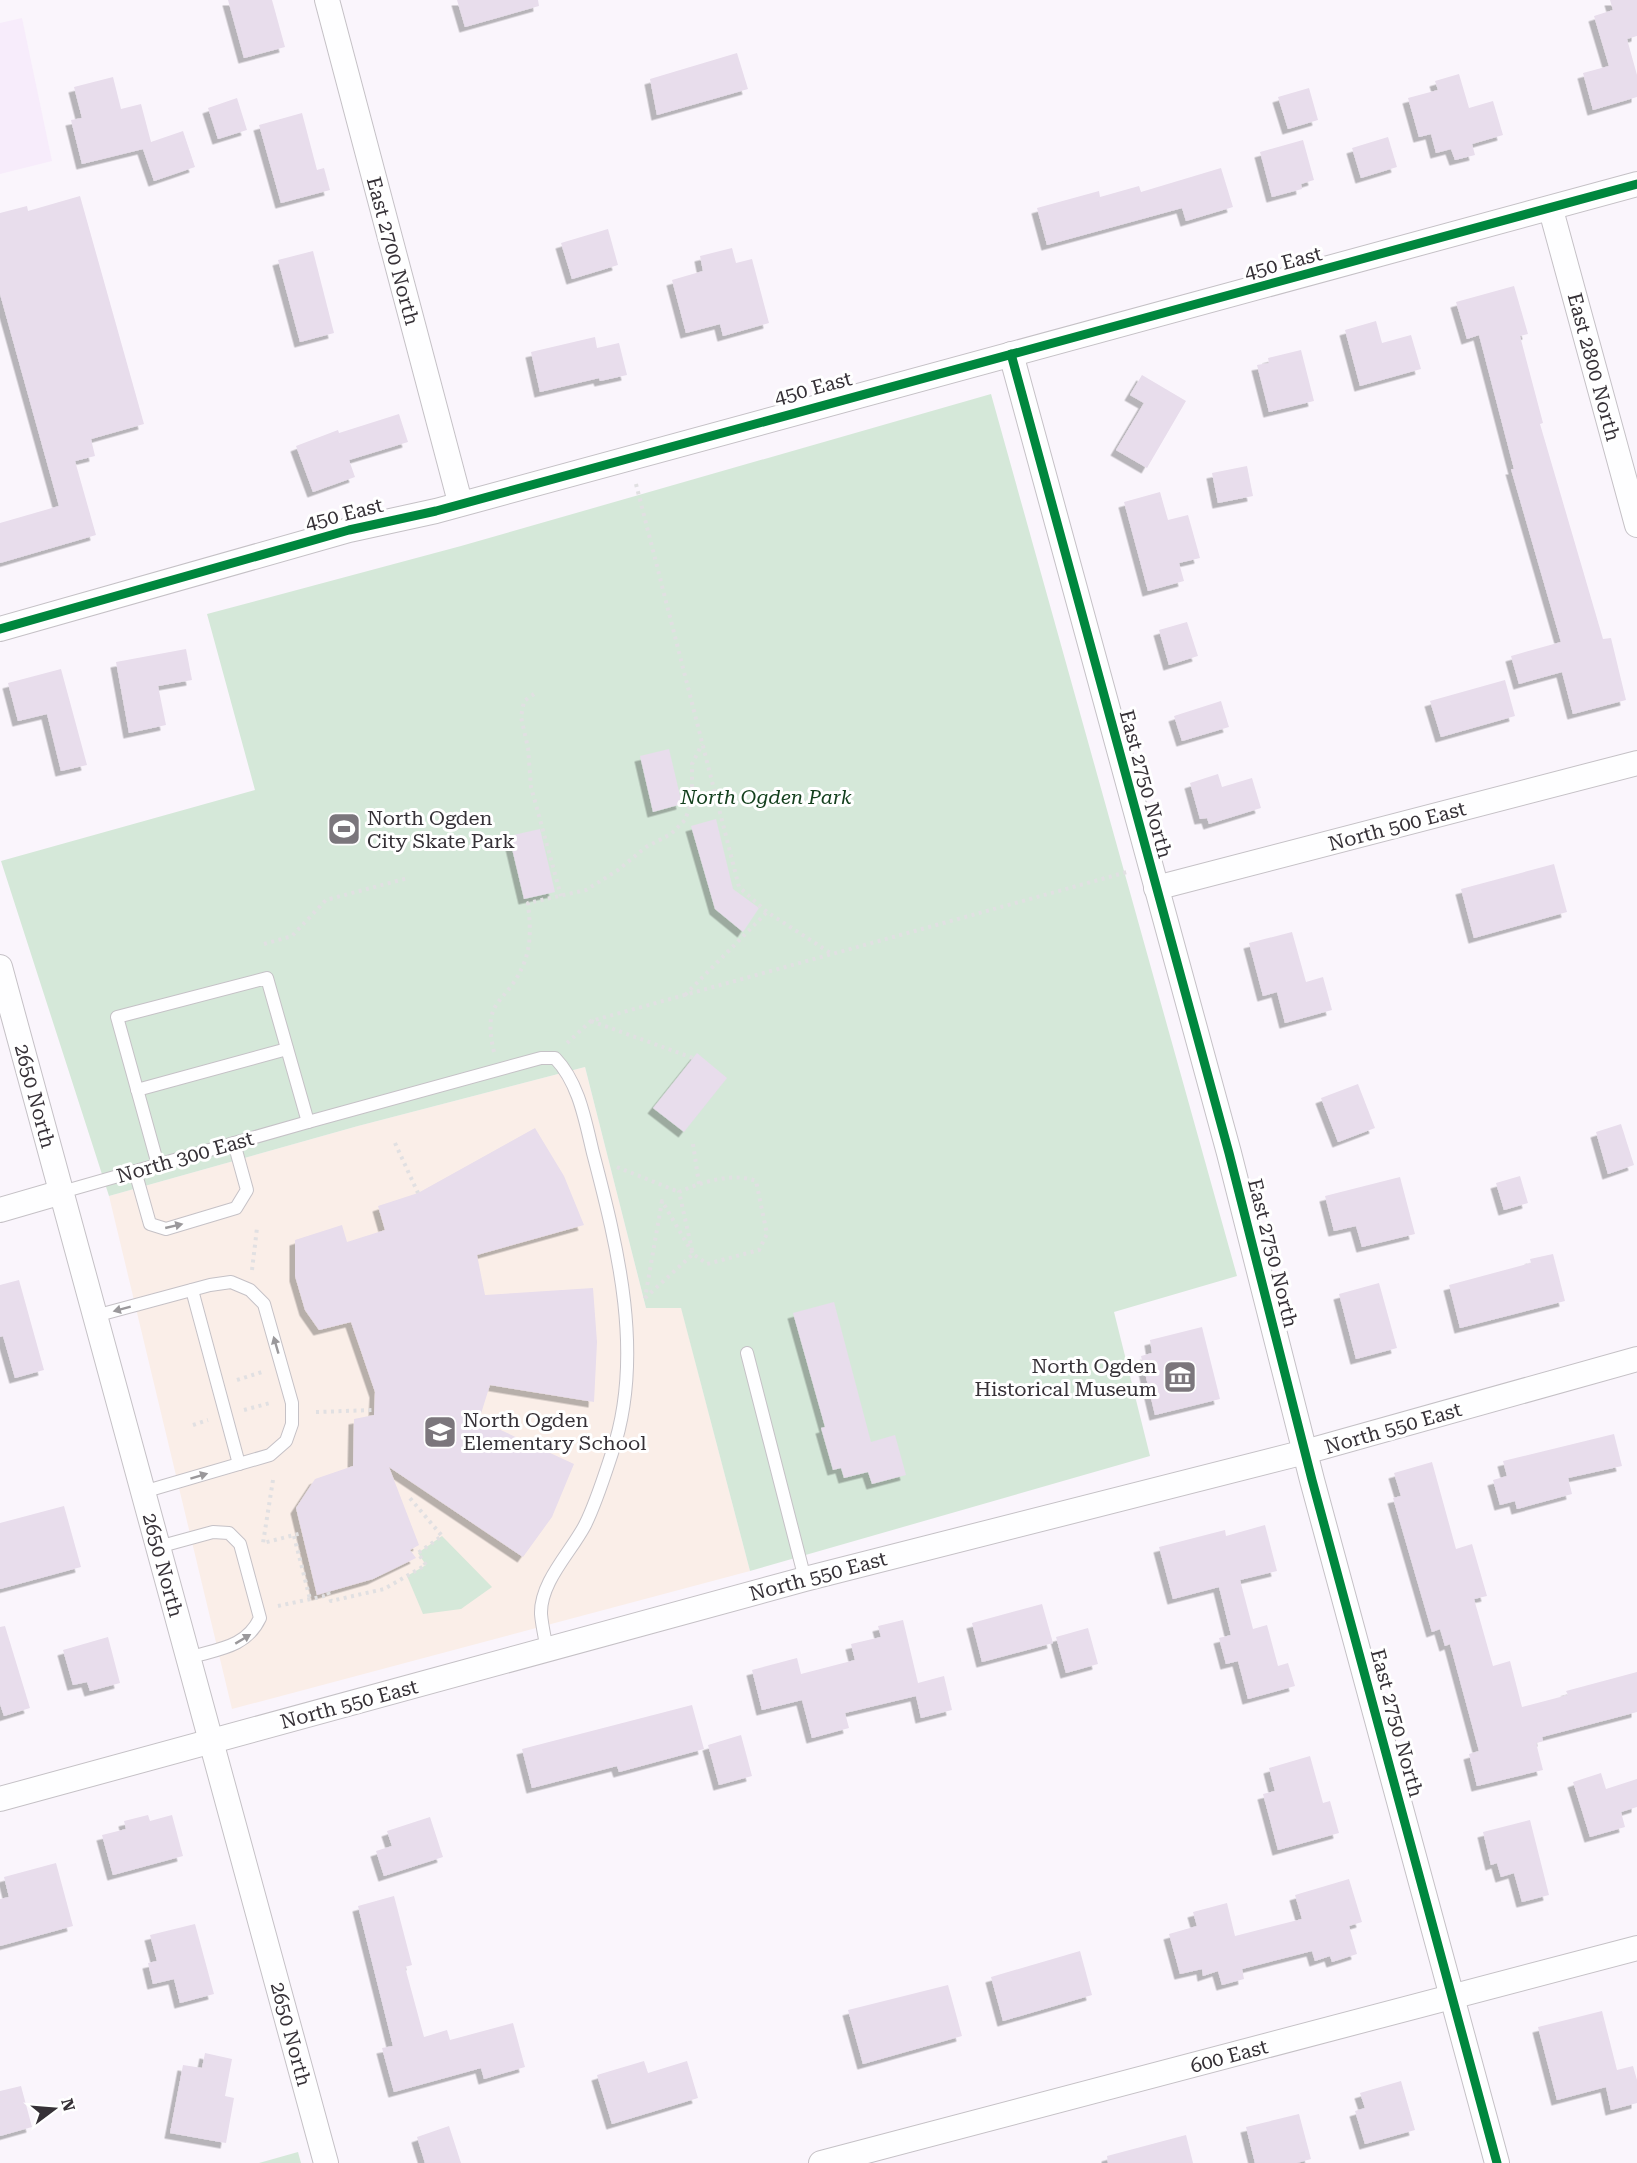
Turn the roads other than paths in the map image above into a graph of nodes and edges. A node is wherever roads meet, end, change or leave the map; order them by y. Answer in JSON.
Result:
{"nodes":[{"id":1,"x":327,"y":0,"type":"edge"},
{"id":2,"x":1637,"y":184,"type":"edge"},
{"id":3,"x":1551,"y":210,"type":"junction"},
{"id":4,"x":1011,"y":354,"type":"junction"},
{"id":5,"x":460,"y":502,"type":"junction"},
{"id":6,"x":1637,"y":525,"type":"edge"},
{"id":7,"x":0,"y":629,"type":"edge"},
{"id":8,"x":1637,"y":763,"type":"edge"},
{"id":9,"x":1156,"y":888,"type":"junction"},
{"id":10,"x":0,"y":967,"type":"edge"},
{"id":11,"x":287,"y":1049,"type":"junction"},
{"id":12,"x":137,"y":1090,"type":"junction"},
{"id":13,"x":308,"y":1122,"type":"junction"},
{"id":14,"x":234,"y":1143,"type":"junction"},
{"id":15,"x":158,"y":1165,"type":"junction"},
{"id":16,"x":135,"y":1171,"type":"junction"},
{"id":17,"x":62,"y":1192,"type":"junction"},
{"id":18,"x":0,"y":1210,"type":"edge"},
{"id":19,"x":192,"y":1290,"type":"junction"},
{"id":20,"x":95,"y":1316,"type":"junction"},
{"id":21,"x":747,"y":1353,"type":"dead end"},
{"id":22,"x":1637,"y":1359,"type":"edge"},
{"id":23,"x":1305,"y":1452,"type":"junction"},
{"id":24,"x":239,"y":1464,"type":"junction"},
{"id":25,"x":143,"y":1492,"type":"junction"},
{"id":26,"x":158,"y":1547,"type":"junction"},
{"id":27,"x":805,"y":1579,"type":"junction"},
{"id":28,"x":547,"y":1650,"type":"junction"},
{"id":29,"x":188,"y":1658,"type":"junction"},
{"id":30,"x":211,"y":1742,"type":"junction"},
{"id":31,"x":0,"y":1799,"type":"edge"},
{"id":32,"x":1637,"y":1948,"type":"edge"},
{"id":33,"x":1453,"y":1997,"type":"junction"},
{"id":34,"x":326,"y":2163,"type":"edge"},
{"id":35,"x":821,"y":2163,"type":"edge"},
{"id":36,"x":1497,"y":2163,"type":"edge"}],
"edges":[{"from":1,"to":5,"type":"street","name":"East 2700 North"},
{"from":2,"to":3,"type":"street","name":"450 East"},
{"from":3,"to":4,"type":"street","name":"450 East"},
{"from":3,"to":6,"type":"street","name":"East 2800 North"},
{"from":4,"to":5,"type":"street","name":"450 East"},
{"from":4,"to":9,"type":"street","name":"East 2750 North"},
{"from":5,"to":7,"type":"street","name":"450 East"},
{"from":8,"to":9,"type":"street","name":"North 500 East"},
{"from":9,"to":23,"type":"street","name":"East 2750 North"},
{"from":10,"to":17,"type":"street","name":"2650 North"},
{"from":11,"to":12,"type":"lane"},
{"from":11,"to":12,"type":"lane"},
{"from":11,"to":13,"type":"lane"},
{"from":12,"to":15,"type":"lane"},
{"from":13,"to":14,"type":"lane","name":"North 300 East"},
{"from":13,"to":28,"type":"lane","name":"North 300 East"},
{"from":14,"to":15,"type":"lane","name":"North 300 East"},
{"from":16,"to":14,"type":"lane","one_way":true},
{"from":15,"to":16,"type":"lane","name":"North 300 East"},
{"from":16,"to":17,"type":"lane","name":"North 300 East"},
{"from":17,"to":18,"type":"street"},
{"from":17,"to":20,"type":"street","name":"2650 North"},
{"from":19,"to":20,"type":"lane","one_way":true},
{"from":19,"to":24,"type":"lane"},
{"from":24,"to":19,"type":"lane","one_way":true},
{"from":20,"to":25,"type":"street","name":"2650 North"},
{"from":21,"to":27,"type":"lane"},
{"from":22,"to":23,"type":"street","name":"North 550 East"},
{"from":23,"to":27,"type":"street","name":"North 550 East"},
{"from":23,"to":33,"type":"street","name":"East 2750 North"},
{"from":25,"to":24,"type":"lane","one_way":true},
{"from":25,"to":26,"type":"street","name":"2650 North"},
{"from":26,"to":29,"type":"street","name":"2650 North"},
{"from":29,"to":26,"type":"lane","one_way":true},
{"from":27,"to":28,"type":"street","name":"North 550 East"},
{"from":28,"to":30,"type":"street","name":"North 550 East"},
{"from":29,"to":30,"type":"street","name":"2650 North"},
{"from":30,"to":31,"type":"street","name":"North 550 East"},
{"from":30,"to":34,"type":"street","name":"2650 North"},
{"from":32,"to":33,"type":"street","name":"600 East"},
{"from":33,"to":35,"type":"street","name":"600 East"},
{"from":33,"to":36,"type":"street","name":"East 2750 North"}]}
